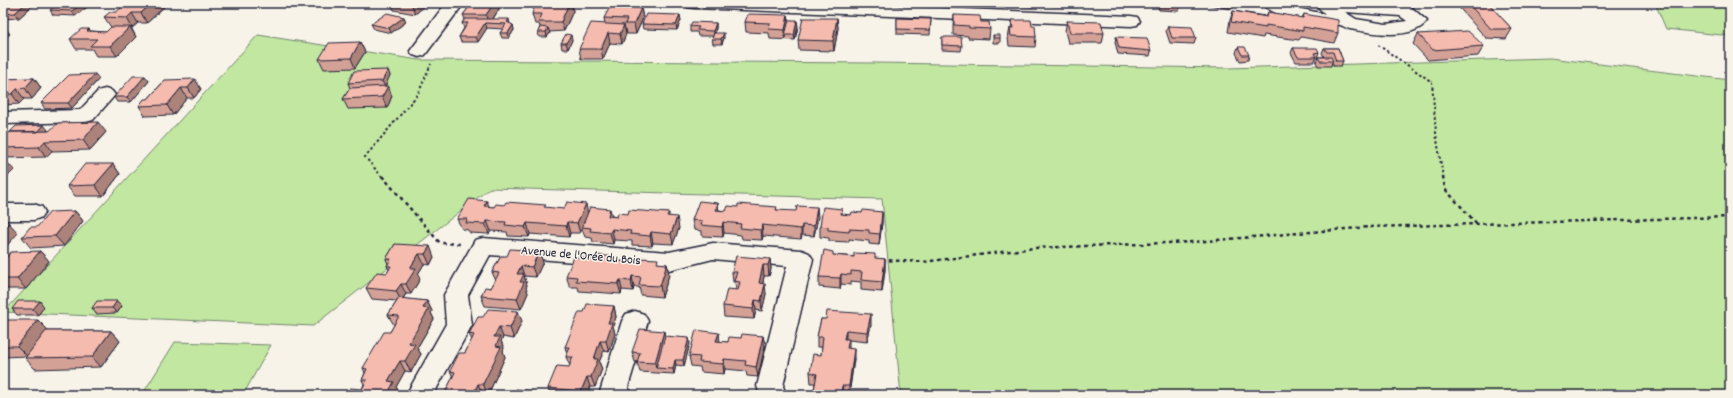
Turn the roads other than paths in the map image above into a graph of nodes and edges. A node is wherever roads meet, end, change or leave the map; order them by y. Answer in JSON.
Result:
{"nodes":[{"id":1,"x":455,"y":3,"type":"edge"},
{"id":2,"x":694,"y":3,"type":"edge"},
{"id":3,"x":1271,"y":3,"type":"edge"},
{"id":4,"x":1324,"y":4,"type":"edge"},
{"id":5,"x":1131,"y":21,"type":"dead end"},
{"id":6,"x":1351,"y":24,"type":"junction"},
{"id":7,"x":419,"y":51,"type":"road end"},
{"id":8,"x":105,"y":95,"type":"dead end"},
{"id":9,"x":3,"y":118,"type":"edge"},
{"id":10,"x":3,"y":212,"type":"edge"},
{"id":11,"x":34,"y":212,"type":"dead end"},
{"id":12,"x":635,"y":321,"type":"dead end"},
{"id":13,"x":418,"y":395,"type":"edge"},
{"id":14,"x":614,"y":395,"type":"edge"},
{"id":15,"x":773,"y":395,"type":"edge"}],
"edges":[{"from":1,"to":7,"type":"street"},
{"from":2,"to":5,"type":"street"},
{"from":3,"to":6,"type":"street"},
{"from":4,"to":6,"type":"street"},
{"from":4,"to":6,"type":"street"},
{"from":8,"to":9,"type":"street"},
{"from":10,"to":11,"type":"street"},
{"from":12,"to":14,"type":"street"},
{"from":13,"to":15,"type":"street","name":"Avenue de l'Orée du Bois"}]}
